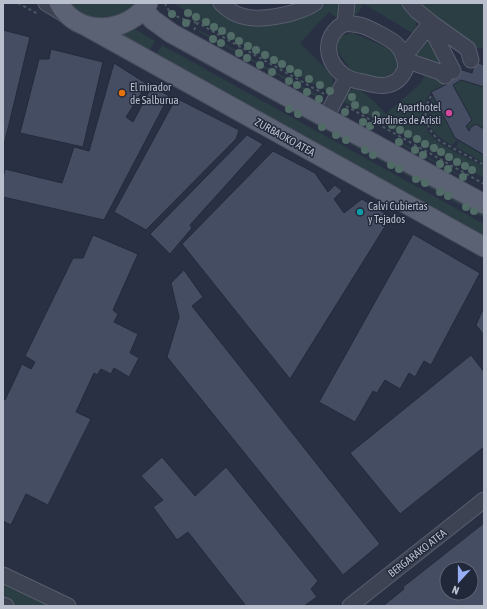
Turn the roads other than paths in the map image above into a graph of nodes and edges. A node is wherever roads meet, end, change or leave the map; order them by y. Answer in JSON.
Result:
{"nodes":[{"id":1,"x":46,"y":3,"type":"edge"},
{"id":2,"x":59,"y":3,"type":"edge"},
{"id":3,"x":221,"y":3,"type":"edge"},
{"id":4,"x":315,"y":3,"type":"edge"},
{"id":5,"x":347,"y":3,"type":"edge"},
{"id":6,"x":410,"y":3,"type":"edge"},
{"id":7,"x":146,"y":6,"type":"edge"},
{"id":8,"x":80,"y":23,"type":"junction"},
{"id":9,"x":345,"y":23,"type":"junction"},
{"id":10,"x":429,"y":26,"type":"junction"},
{"id":11,"x":405,"y":58,"type":"junction"},
{"id":12,"x":471,"y":60,"type":"dead end"},
{"id":13,"x":347,"y":77,"type":"junction"},
{"id":14,"x":326,"y":117,"type":"junction"},
{"id":15,"x":484,"y":204,"type":"edge"},
{"id":16,"x":484,"y":248,"type":"edge"},
{"id":17,"x":484,"y":500,"type":"edge"},
{"id":18,"x":3,"y":575,"type":"edge"},
{"id":19,"x":3,"y":605,"type":"edge"},
{"id":20,"x":6,"y":606,"type":"edge"},
{"id":21,"x":68,"y":606,"type":"edge"},
{"id":22,"x":350,"y":606,"type":"edge"}],
"edges":[{"from":1,"to":8,"type":"street","name":"ZURBAOKO ATEA"},
{"from":2,"to":8,"type":"main road"},
{"from":3,"to":4,"type":"street"},
{"from":5,"to":9,"type":"street"},
{"from":6,"to":10,"type":"street"},
{"from":7,"to":8,"type":"main road"},
{"from":7,"to":14,"type":"main road"},
{"from":8,"to":16,"type":"main road","name":"ZURBAOKO ATEA"},
{"from":9,"to":11,"type":"street"},
{"from":9,"to":13,"type":"street"},
{"from":10,"to":11,"type":"street"},
{"from":10,"to":11,"type":"street"},
{"from":10,"to":12,"type":"street"},
{"from":11,"to":13,"type":"street"},
{"from":13,"to":14,"type":"street"},
{"from":14,"to":15,"type":"main road"},
{"from":17,"to":22,"type":"street","name":"BERGARAKO ATEA"},
{"from":18,"to":21,"type":"street"},
{"from":19,"to":20,"type":"street"}]}
